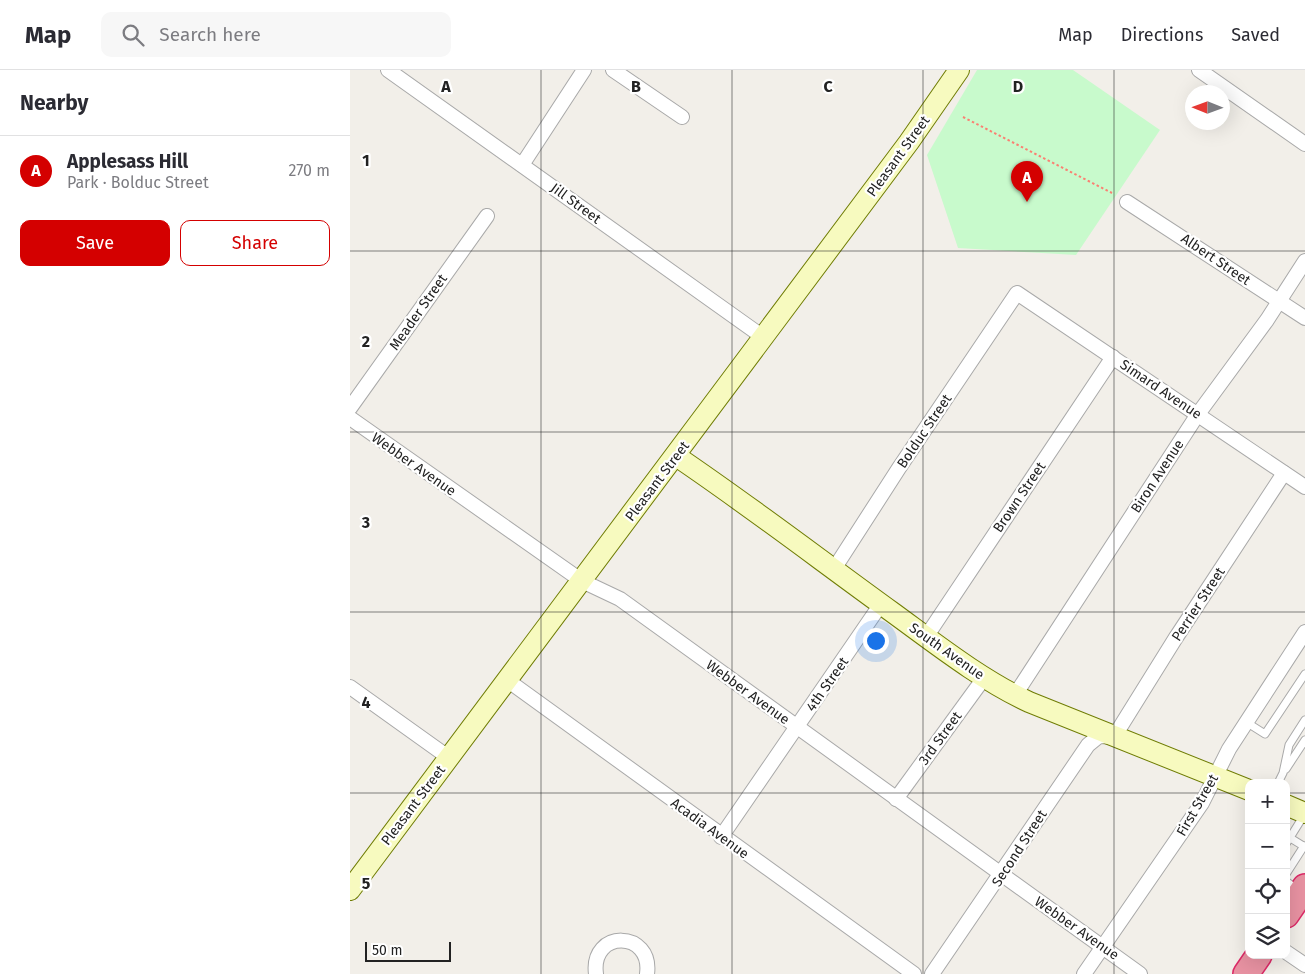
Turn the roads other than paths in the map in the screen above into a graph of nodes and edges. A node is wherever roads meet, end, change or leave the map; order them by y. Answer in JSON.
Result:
{"nodes":[{"id":1,"x":388,"y":70,"type":"edge"},
{"id":2,"x":584,"y":70,"type":"edge"},
{"id":3,"x":613,"y":70,"type":"edge"},
{"id":4,"x":959,"y":70,"type":"edge"},
{"id":5,"x":1199,"y":70,"type":"edge"},
{"id":6,"x":682,"y":117,"type":"dead end"},
{"id":7,"x":1305,"y":144,"type":"edge"},
{"id":8,"x":522,"y":165,"type":"junction"},
{"id":9,"x":1127,"y":202,"type":"dead end"},
{"id":10,"x":487,"y":216,"type":"dead end"},
{"id":11,"x":1305,"y":261,"type":"edge"},
{"id":12,"x":1017,"y":293,"type":"joint"},
{"id":13,"x":1279,"y":301,"type":"junction"},
{"id":14,"x":1305,"y":318,"type":"edge"},
{"id":15,"x":763,"y":337,"type":"junction"},
{"id":16,"x":1113,"y":357,"type":"junction"},
{"id":17,"x":350,"y":408,"type":"edge"},
{"id":18,"x":1198,"y":414,"type":"junction"},
{"id":19,"x":350,"y":418,"type":"edge"},
{"id":20,"x":676,"y":456,"type":"junction"},
{"id":21,"x":1284,"y":473,"type":"junction"},
{"id":22,"x":1305,"y":487,"type":"edge"},
{"id":23,"x":834,"y":570,"type":"junction"},
{"id":24,"x":582,"y":581,"type":"junction"},
{"id":25,"x":881,"y":604,"type":"junction"},
{"id":26,"x":1305,"y":632,"type":"edge"},
{"id":27,"x":926,"y":637,"type":"junction"},
{"id":28,"x":1305,"y":674,"type":"edge"},
{"id":29,"x":984,"y":678,"type":"junction"},
{"id":30,"x":507,"y":680,"type":"junction"},
{"id":31,"x":350,"y":687,"type":"edge"},
{"id":32,"x":1015,"y":696,"type":"junction"},
{"id":33,"x":1305,"y":720,"type":"edge"},
{"id":34,"x":1246,"y":722,"type":"junction"},
{"id":35,"x":797,"y":727,"type":"junction"},
{"id":36,"x":1114,"y":736,"type":"junction"},
{"id":37,"x":1305,"y":740,"type":"edge"},
{"id":38,"x":448,"y":758,"type":"junction"},
{"id":39,"x":1283,"y":773,"type":"junction"},
{"id":40,"x":1214,"y":777,"type":"junction"},
{"id":41,"x":1280,"y":779,"type":"edge"},
{"id":42,"x":1245,"y":789,"type":"edge"},
{"id":43,"x":896,"y":799,"type":"junction"},
{"id":44,"x":1290,"y":807,"type":"edge"},
{"id":45,"x":1305,"y":813,"type":"edge"},
{"id":46,"x":1290,"y":835,"type":"edge"},
{"id":47,"x":721,"y":837,"type":"junction"},
{"id":48,"x":1290,"y":840,"type":"edge"},
{"id":49,"x":1304,"y":846,"type":"edge"},
{"id":50,"x":1001,"y":874,"type":"junction"},
{"id":51,"x":1295,"y":883,"type":"edge"},
{"id":52,"x":350,"y":890,"type":"edge"},
{"id":53,"x":1286,"y":914,"type":"edge"},
{"id":54,"x":1104,"y":947,"type":"junction"},
{"id":55,"x":1290,"y":955,"type":"edge"},
{"id":56,"x":1256,"y":959,"type":"edge"},
{"id":57,"x":1305,"y":964,"type":"edge"},
{"id":58,"x":596,"y":974,"type":"edge"},
{"id":59,"x":647,"y":974,"type":"edge"},
{"id":60,"x":914,"y":974,"type":"edge"},
{"id":61,"x":932,"y":974,"type":"edge"},
{"id":62,"x":1084,"y":974,"type":"edge"},
{"id":63,"x":1140,"y":974,"type":"edge"},
{"id":64,"x":1246,"y":974,"type":"edge"}],
"edges":[{"from":1,"to":8,"type":"street","name":"Jill Street"},
{"from":2,"to":8,"type":"street"},
{"from":3,"to":6,"type":"street"},
{"from":4,"to":15,"type":"street","name":"Pleasant Street"},
{"from":5,"to":7,"type":"street"},
{"from":8,"to":15,"type":"street","name":"Jill Street"},
{"from":9,"to":13,"type":"street","name":"Albert Street"},
{"from":10,"to":17,"type":"street","name":"Meader Street"},
{"from":11,"to":13,"type":"street","name":"Biron Avenue"},
{"from":12,"to":16,"type":"street","name":"Simard Avenue"},
{"from":12,"to":23,"type":"street","name":"Bolduc Street"},
{"from":13,"to":14,"type":"street","name":"Albert Street"},
{"from":13,"to":18,"type":"street","name":"Biron Avenue"},
{"from":15,"to":20,"type":"street","name":"Pleasant Street"},
{"from":16,"to":18,"type":"street","name":"Simard Avenue"},
{"from":16,"to":27,"type":"street","name":"Brown Street"},
{"from":18,"to":21,"type":"street","name":"Simard Avenue"},
{"from":18,"to":32,"type":"street","name":"Biron Avenue"},
{"from":19,"to":24,"type":"street","name":"Webber Avenue"},
{"from":20,"to":23,"type":"street","name":"South Avenue"},
{"from":20,"to":24,"type":"street","name":"Pleasant Street"},
{"from":21,"to":22,"type":"street","name":"Simard Avenue"},
{"from":21,"to":36,"type":"street","name":"Perrier Street"},
{"from":23,"to":25,"type":"street","name":"South Avenue"},
{"from":24,"to":30,"type":"street","name":"Pleasant Street"},
{"from":24,"to":35,"type":"street","name":"Webber Avenue"},
{"from":25,"to":27,"type":"street","name":"South Avenue"},
{"from":25,"to":35,"type":"street","name":"4th Street"},
{"from":26,"to":34,"type":"street","name":"First Street"},
{"from":27,"to":29,"type":"street","name":"South Avenue"},
{"from":28,"to":34,"type":"lane"},
{"from":29,"to":32,"type":"street","name":"South Avenue"},
{"from":29,"to":43,"type":"street","name":"3rd Street"},
{"from":30,"to":38,"type":"street","name":"Pleasant Street"},
{"from":30,"to":47,"type":"street","name":"Acadia Avenue"},
{"from":31,"to":38,"type":"street"},
{"from":32,"to":36,"type":"street","name":"South Avenue"},
{"from":33,"to":39,"type":"lane"},
{"from":34,"to":40,"type":"street","name":"First Street"},
{"from":35,"to":43,"type":"street","name":"Webber Avenue"},
{"from":35,"to":47,"type":"street","name":"4th Street"},
{"from":36,"to":40,"type":"street","name":"South Avenue"},
{"from":36,"to":50,"type":"street","name":"Second Street"},
{"from":37,"to":39,"type":"lane"},
{"from":38,"to":52,"type":"street","name":"Pleasant Street"},
{"from":39,"to":41,"type":"lane"},
{"from":40,"to":42,"type":"street","name":"South Avenue"},
{"from":40,"to":54,"type":"street","name":"First Street"},
{"from":43,"to":50,"type":"street","name":"Webber Avenue"},
{"from":44,"to":45,"type":"street"},
{"from":45,"to":46,"type":"lane"},
{"from":47,"to":60,"type":"street","name":"Acadia Avenue"},
{"from":48,"to":49,"type":"lane"},
{"from":49,"to":51,"type":"lane"},
{"from":50,"to":54,"type":"street","name":"Webber Avenue"},
{"from":50,"to":61,"type":"street","name":"Second Street"},
{"from":51,"to":53,"type":"highway"},
{"from":54,"to":62,"type":"street","name":"First Street"},
{"from":54,"to":63,"type":"street","name":"Webber Avenue"},
{"from":55,"to":57,"type":"street"},
{"from":56,"to":64,"type":"highway"},
{"from":58,"to":59,"type":"street"}]}
